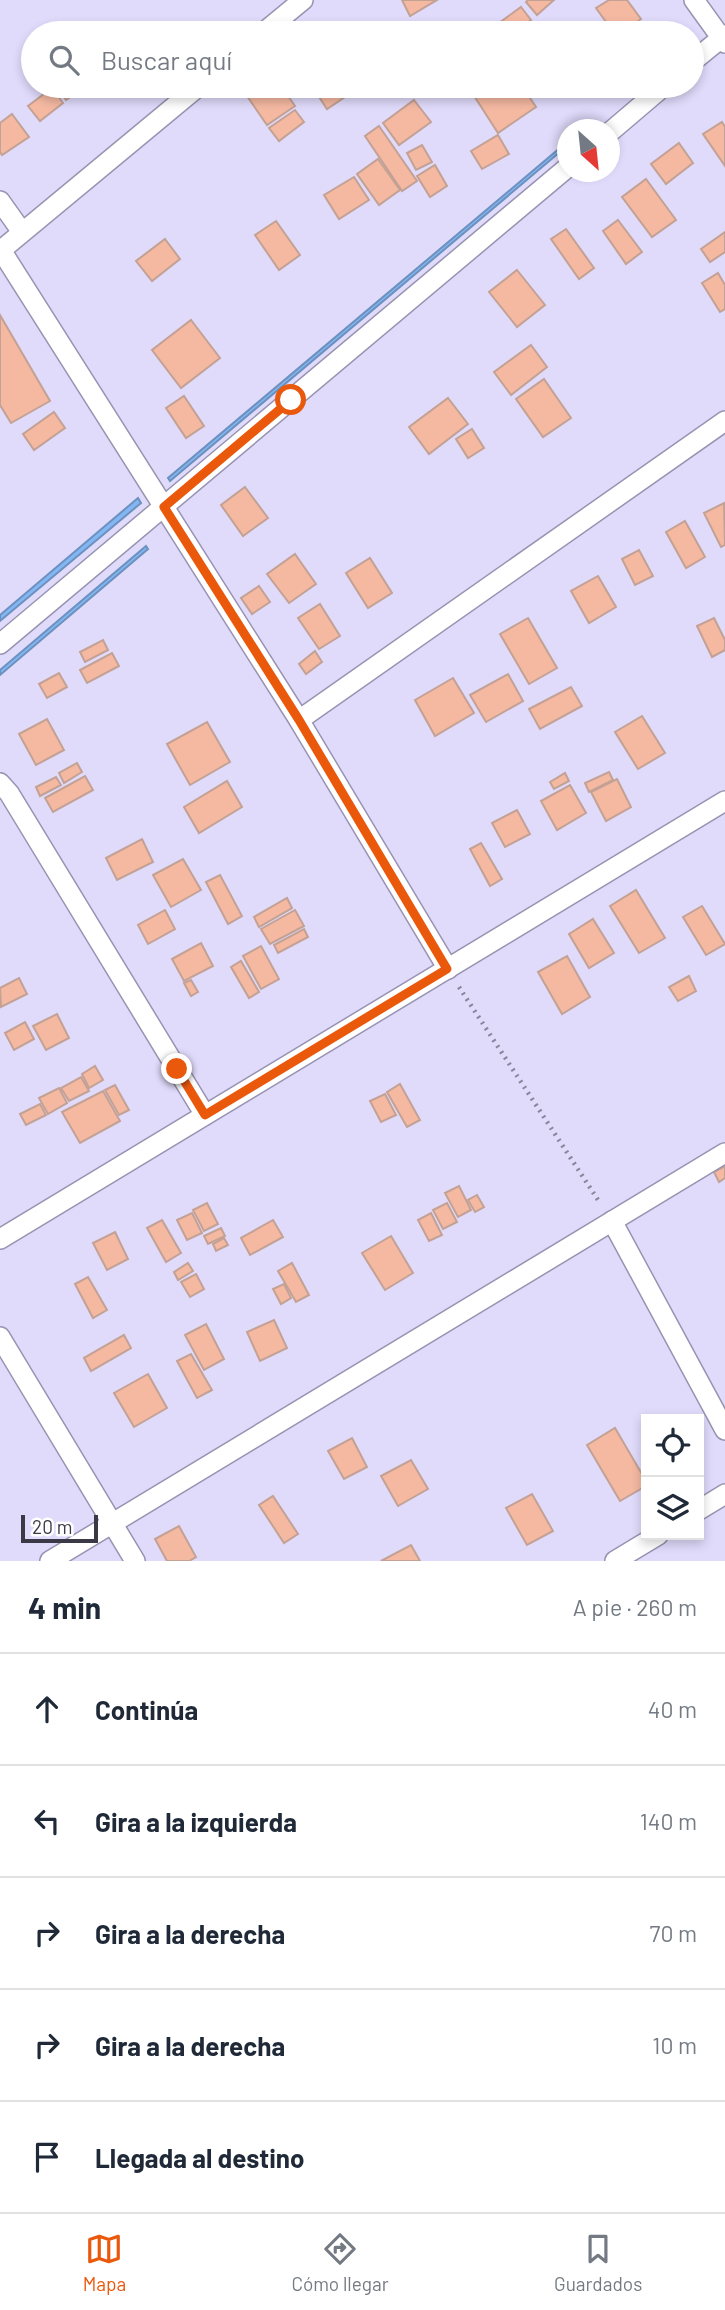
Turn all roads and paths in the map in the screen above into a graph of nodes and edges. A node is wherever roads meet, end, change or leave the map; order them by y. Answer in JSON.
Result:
{"nodes":[{"id":1,"x":303,"y":0,"type":"edge"},
{"id":2,"x":694,"y":0,"type":"edge"},
{"id":3,"x":278,"y":21,"type":"edge"},
{"id":4,"x":724,"y":39,"type":"edge"},
{"id":5,"x":704,"y":53,"type":"edge"},
{"id":6,"x":184,"y":98,"type":"edge"},
{"id":7,"x":650,"y":98,"type":"edge"},
{"id":8,"x":620,"y":123,"type":"edge"},
{"id":9,"x":557,"y":176,"type":"edge"},
{"id":10,"x":0,"y":201,"type":"edge"},
{"id":11,"x":22,"y":232,"type":"junction"},
{"id":12,"x":0,"y":250,"type":"edge"},
{"id":13,"x":725,"y":421,"type":"edge"},
{"id":14,"x":164,"y":507,"type":"junction"},
{"id":15,"x":0,"y":644,"type":"edge"},
{"id":16,"x":299,"y":720,"type":"junction"},
{"id":17,"x":0,"y":783,"type":"edge"},
{"id":18,"x":725,"y":801,"type":"edge"},
{"id":19,"x":447,"y":969,"type":"junction"},
{"id":20,"x":205,"y":1115,"type":"junction"},
{"id":21,"x":725,"y":1153,"type":"edge"},
{"id":22,"x":612,"y":1221,"type":"junction"},
{"id":23,"x":0,"y":1239,"type":"edge"},
{"id":24,"x":0,"y":1337,"type":"edge"},
{"id":25,"x":725,"y":1430,"type":"edge"},
{"id":26,"x":725,"y":1494,"type":"edge"},
{"id":27,"x":704,"y":1507,"type":"edge"},
{"id":28,"x":113,"y":1523,"type":"junction"},
{"id":29,"x":650,"y":1540,"type":"edge"},
{"id":30,"x":50,"y":1561,"type":"edge"},
{"id":31,"x":135,"y":1561,"type":"edge"},
{"id":32,"x":615,"y":1561,"type":"edge"}],
"edges":[{"from":1,"to":3,"type":"street"},
{"from":2,"to":4,"type":"street"},
{"from":4,"to":5,"type":"street"},
{"from":6,"to":11,"type":"street"},
{"from":7,"to":8,"type":"street"},
{"from":9,"to":14,"type":"street"},
{"from":10,"to":11,"type":"street"},
{"from":11,"to":12,"type":"street"},
{"from":12,"to":14,"type":"street"},
{"from":13,"to":16,"type":"street"},
{"from":14,"to":15,"type":"street"},
{"from":14,"to":16,"type":"street"},
{"from":16,"to":19,"type":"street"},
{"from":17,"to":20,"type":"street"},
{"from":18,"to":19,"type":"street"},
{"from":19,"to":20,"type":"street"},
{"from":19,"to":22,"type":"path"},
{"from":20,"to":23,"type":"street"},
{"from":21,"to":22,"type":"street"},
{"from":22,"to":25,"type":"street"},
{"from":22,"to":28,"type":"street"},
{"from":24,"to":28,"type":"street"},
{"from":26,"to":27,"type":"street"},
{"from":28,"to":30,"type":"street"},
{"from":28,"to":31,"type":"street"},
{"from":29,"to":32,"type":"street"}]}
